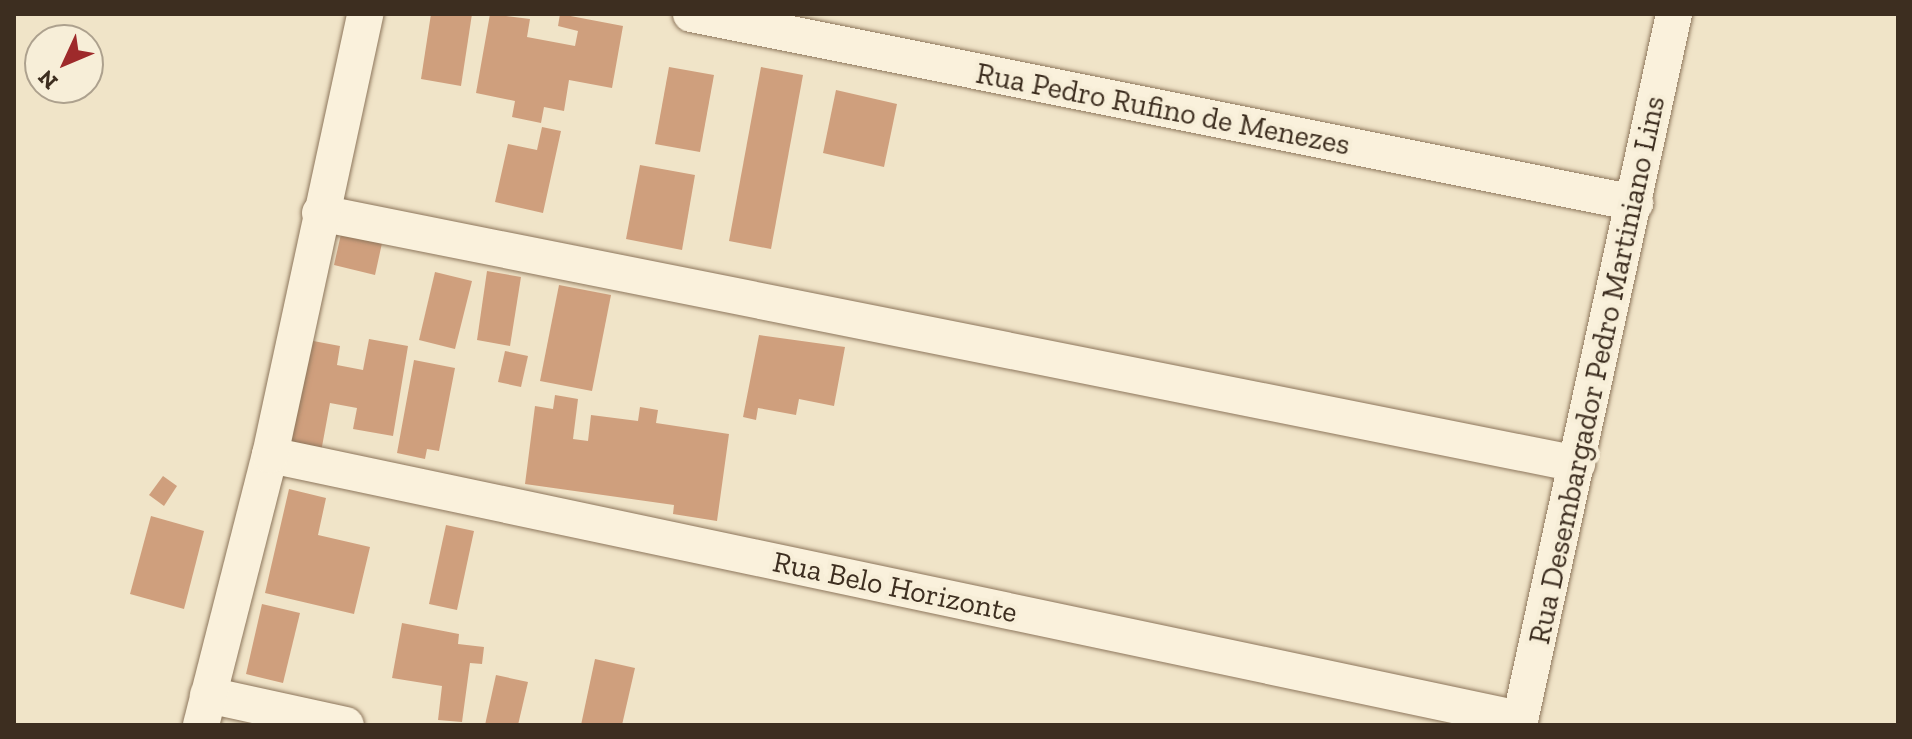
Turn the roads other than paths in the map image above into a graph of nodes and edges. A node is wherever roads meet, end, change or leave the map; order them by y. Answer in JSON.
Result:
{"nodes":[{"id":1,"x":365,"y":14,"type":"edge"},
{"id":2,"x":691,"y":14,"type":"edge"},
{"id":3,"x":1674,"y":14,"type":"edge"},
{"id":4,"x":1635,"y":203,"type":"junction"},
{"id":5,"x":320,"y":213,"type":"junction"},
{"id":6,"x":270,"y":455,"type":"junction"},
{"id":7,"x":1577,"y":464,"type":"junction"},
{"id":8,"x":205,"y":710,"type":"edge"},
{"id":9,"x":1520,"y":722,"type":"edge"},
{"id":10,"x":346,"y":725,"type":"edge"}],
"edges":[{"from":1,"to":5,"type":"street"},
{"from":2,"to":4,"type":"street","name":"Rua Pedro Rufino de Menezes"},
{"from":3,"to":4,"type":"street","name":"Rua Desembargador Pedro Martiniano Lins"},
{"from":4,"to":7,"type":"street","name":"Rua Desembargador Pedro Martiniano Lins"},
{"from":5,"to":6,"type":"street"},
{"from":5,"to":7,"type":"street"},
{"from":6,"to":8,"type":"street"},
{"from":6,"to":9,"type":"street","name":"Rua Belo Horizonte"},
{"from":7,"to":9,"type":"street","name":"Rua Desembargador Pedro Martiniano Lins"},
{"from":8,"to":10,"type":"street"}]}
